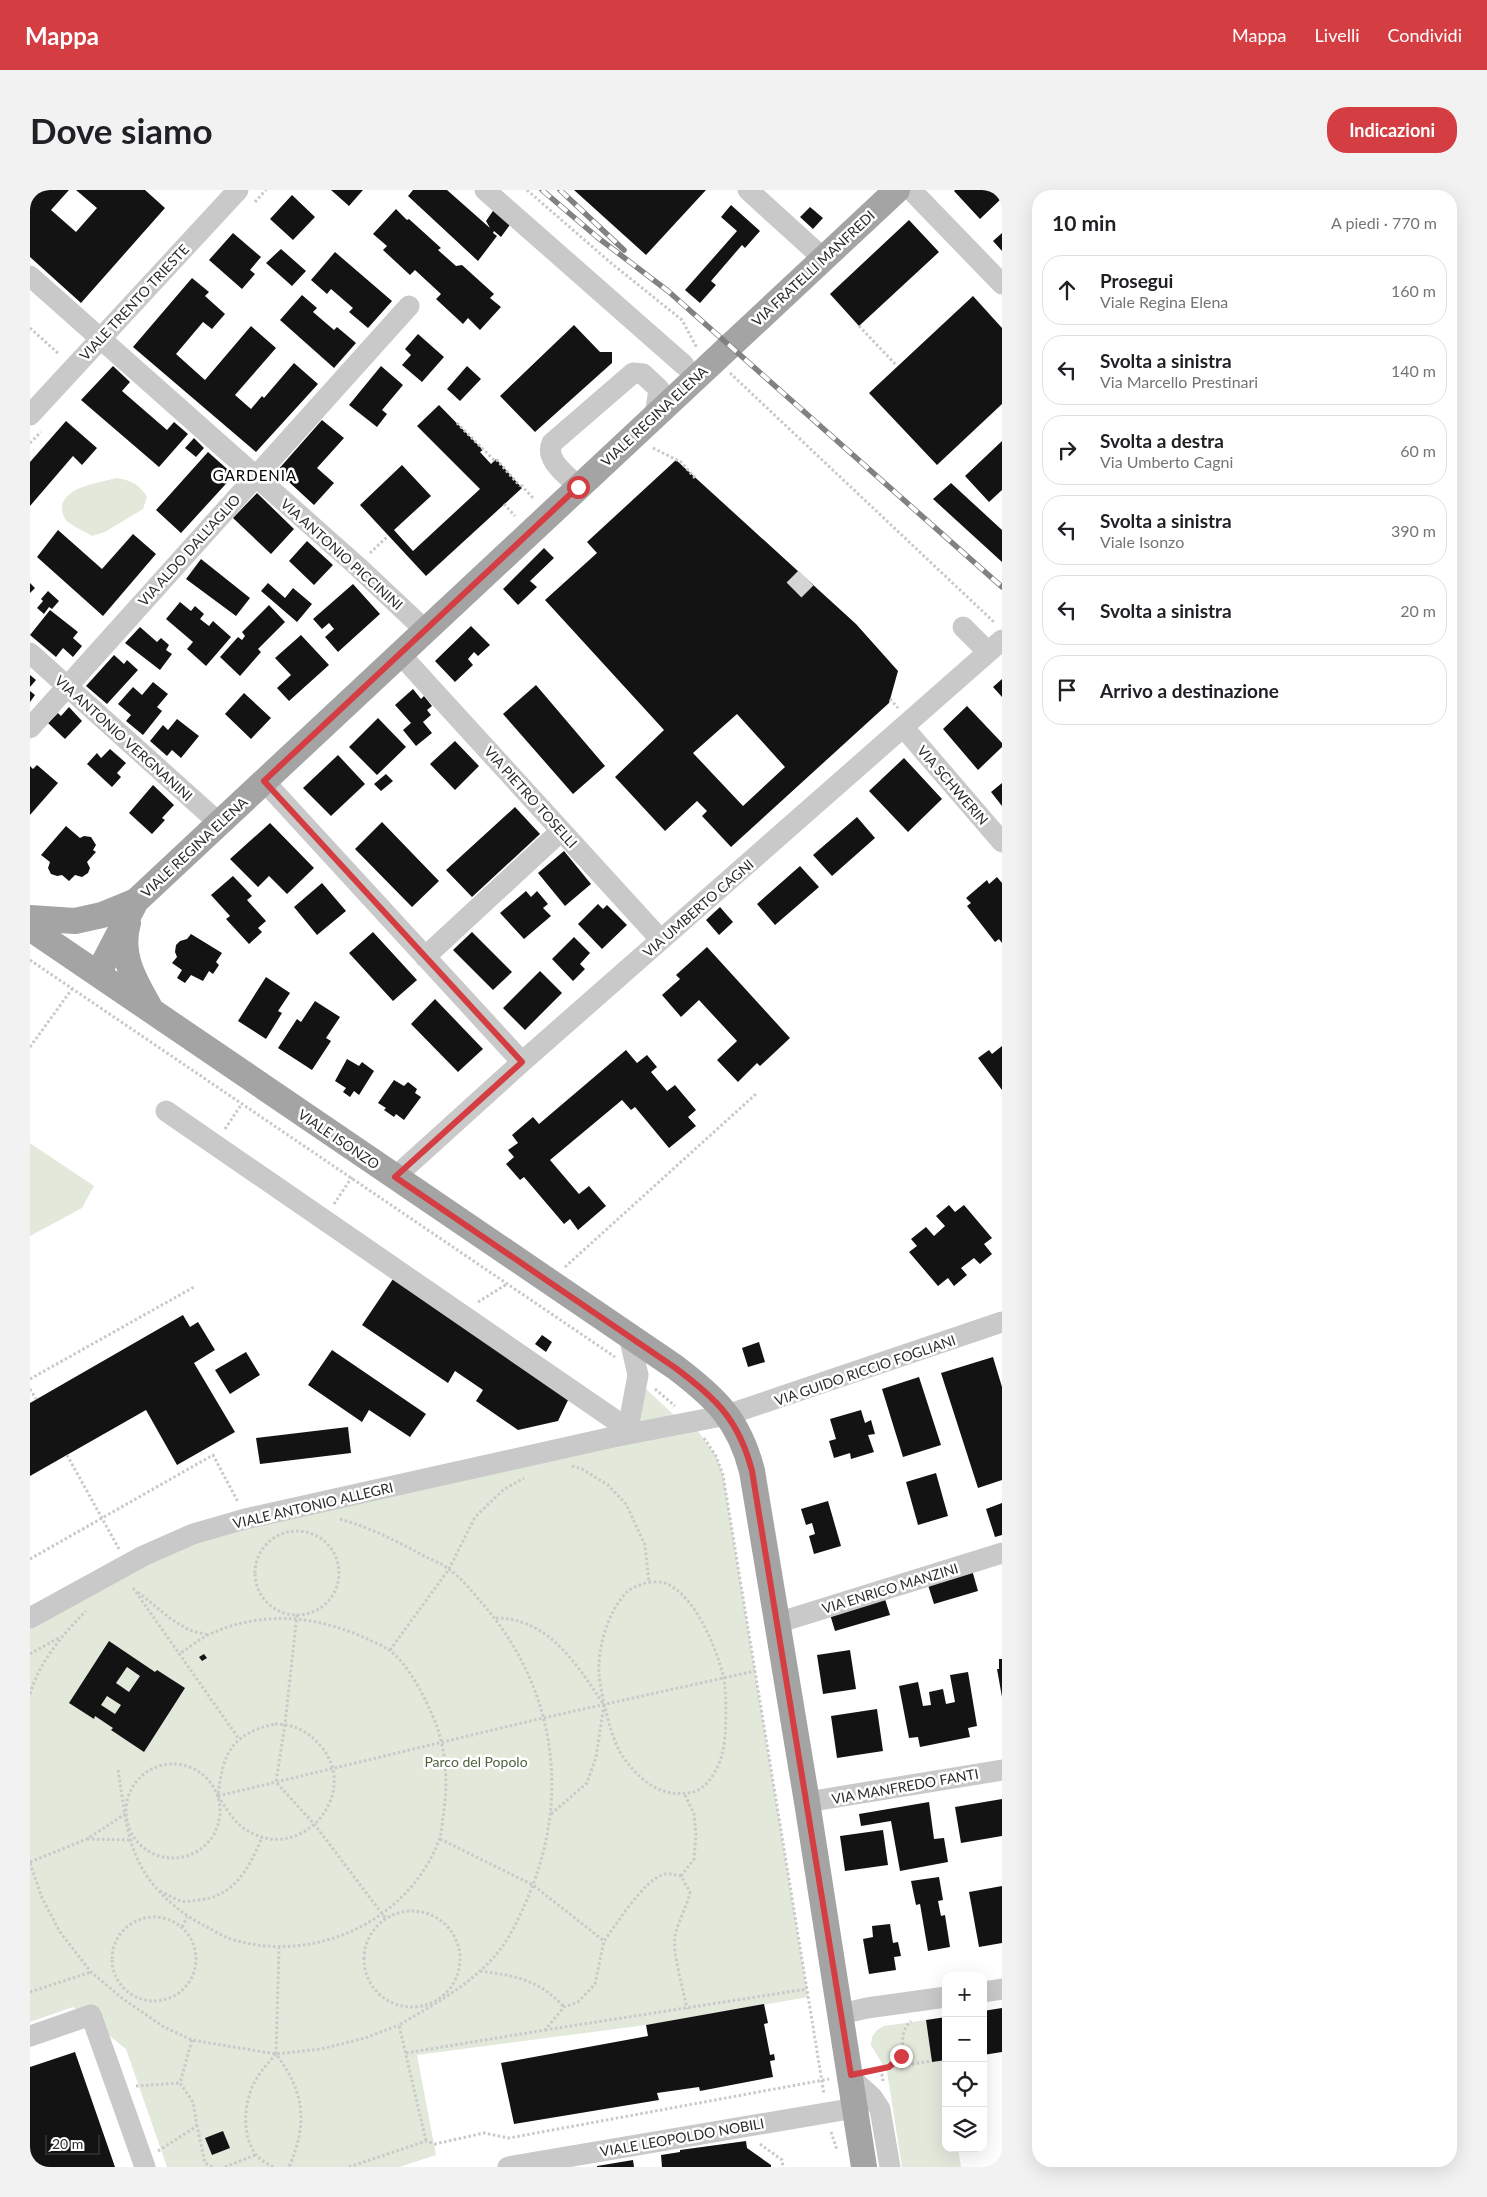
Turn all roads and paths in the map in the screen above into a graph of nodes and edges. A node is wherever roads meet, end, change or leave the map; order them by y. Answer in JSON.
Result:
{"nodes":[{"id":1,"x":238,"y":190,"type":"edge"},
{"id":2,"x":485,"y":190,"type":"edge"},
{"id":3,"x":527,"y":190,"type":"edge"},
{"id":4,"x":748,"y":190,"type":"edge"},
{"id":5,"x":897,"y":190,"type":"edge"},
{"id":6,"x":911,"y":190,"type":"edge"},
{"id":7,"x":824,"y":259,"type":"junction"},
{"id":8,"x":30,"y":276,"type":"edge"},
{"id":9,"x":1002,"y":284,"type":"edge"},
{"id":10,"x":409,"y":306,"type":"dead end"},
{"id":11,"x":859,"y":326,"type":"dead end"},
{"id":12,"x":30,"y":328,"type":"edge"},
{"id":13,"x":100,"y":340,"type":"junction"},
{"id":14,"x":61,"y":355,"type":"dead end"},
{"id":15,"x":707,"y":355,"type":"junction"},
{"id":16,"x":897,"y":366,"type":"dead end"},
{"id":17,"x":30,"y":414,"type":"edge"},
{"id":18,"x":656,"y":416,"type":"junction"},
{"id":19,"x":457,"y":423,"type":"dead end"},
{"id":20,"x":648,"y":446,"type":"dead end"},
{"id":21,"x":255,"y":475,"type":"junction"},
{"id":22,"x":695,"y":478,"type":"dead end"},
{"id":23,"x":578,"y":487,"type":"junction"},
{"id":24,"x":537,"y":501,"type":"dead end"},
{"id":25,"x":504,"y":504,"type":"dead end"},
{"id":26,"x":517,"y":518,"type":"dead end"},
{"id":27,"x":963,"y":627,"type":"dead end"},
{"id":28,"x":425,"y":630,"type":"junction"},
{"id":29,"x":997,"y":640,"type":"edge"},
{"id":30,"x":30,"y":653,"type":"edge"},
{"id":31,"x":400,"y":654,"type":"junction"},
{"id":32,"x":67,"y":686,"type":"junction"},
{"id":33,"x":30,"y":728,"type":"edge"},
{"id":34,"x":904,"y":728,"type":"junction"},
{"id":35,"x":264,"y":781,"type":"junction"},
{"id":36,"x":219,"y":824,"type":"junction"},
{"id":37,"x":561,"y":831,"type":"junction"},
{"id":38,"x":1002,"y":842,"type":"edge"},
{"id":39,"x":136,"y":901,"type":"junction"},
{"id":40,"x":30,"y":918,"type":"edge"},
{"id":41,"x":30,"y":928,"type":"edge"},
{"id":42,"x":662,"y":940,"type":"junction"},
{"id":43,"x":425,"y":957,"type":"junction"},
{"id":44,"x":30,"y":960,"type":"edge"},
{"id":45,"x":98,"y":974,"type":"junction"},
{"id":46,"x":72,"y":988,"type":"junction"},
{"id":47,"x":152,"y":1010,"type":"junction"},
{"id":48,"x":30,"y":1047,"type":"edge"},
{"id":49,"x":522,"y":1062,"type":"junction"},
{"id":50,"x":757,"y":1093,"type":"dead end"},
{"id":51,"x":241,"y":1104,"type":"junction"},
{"id":52,"x":166,"y":1111,"type":"dead end"},
{"id":53,"x":214,"y":1145,"type":"junction"},
{"id":54,"x":352,"y":1177,"type":"junction"},
{"id":55,"x":395,"y":1177,"type":"junction"},
{"id":56,"x":324,"y":1220,"type":"junction"},
{"id":57,"x":548,"y":1281,"type":"junction"},
{"id":58,"x":507,"y":1284,"type":"junction"},
{"id":59,"x":194,"y":1287,"type":"dead end"},
{"id":60,"x":460,"y":1313,"type":"junction"},
{"id":61,"x":1002,"y":1322,"type":"edge"},
{"id":62,"x":629,"y":1336,"type":"junction"},
{"id":63,"x":638,"y":1375,"type":"junction"},
{"id":64,"x":30,"y":1379,"type":"edge"},
{"id":65,"x":30,"y":1389,"type":"edge"},
{"id":66,"x":36,"y":1399,"type":"dead end"},
{"id":67,"x":727,"y":1415,"type":"junction"},
{"id":68,"x":692,"y":1423,"type":"junction"},
{"id":69,"x":620,"y":1433,"type":"junction"},
{"id":70,"x":67,"y":1455,"type":"dead end"},
{"id":71,"x":569,"y":1466,"type":"dead end"},
{"id":72,"x":526,"y":1478,"type":"dead end"},
{"id":73,"x":239,"y":1503,"type":"dead end"},
{"id":74,"x":102,"y":1518,"type":"junction"},
{"id":75,"x":338,"y":1518,"type":"dead end"},
{"id":76,"x":120,"y":1551,"type":"dead end"},
{"id":77,"x":1002,"y":1553,"type":"edge"},
{"id":78,"x":30,"y":1559,"type":"edge"},
{"id":79,"x":449,"y":1569,"type":"junction"},
{"id":80,"x":648,"y":1582,"type":"junction"},
{"id":81,"x":130,"y":1583,"type":"dead end"},
{"id":82,"x":133,"y":1588,"type":"junction"},
{"id":83,"x":88,"y":1609,"type":"dead end"},
{"id":84,"x":297,"y":1617,"type":"junction"},
{"id":85,"x":30,"y":1618,"type":"edge"},
{"id":86,"x":495,"y":1618,"type":"junction"},
{"id":87,"x":777,"y":1623,"type":"junction"},
{"id":88,"x":209,"y":1635,"type":"junction"},
{"id":89,"x":60,"y":1637,"type":"junction"},
{"id":90,"x":390,"y":1650,"type":"junction"},
{"id":91,"x":30,"y":1654,"type":"edge"},
{"id":92,"x":179,"y":1654,"type":"junction"},
{"id":93,"x":755,"y":1671,"type":"junction"},
{"id":94,"x":724,"y":1678,"type":"junction"},
{"id":95,"x":30,"y":1694,"type":"edge"},
{"id":96,"x":604,"y":1705,"type":"junction"},
{"id":97,"x":543,"y":1718,"type":"junction"},
{"id":98,"x":285,"y":1724,"type":"junction"},
{"id":99,"x":239,"y":1739,"type":"junction"},
{"id":100,"x":443,"y":1743,"type":"junction"},
{"id":101,"x":333,"y":1769,"type":"junction"},
{"id":102,"x":118,"y":1770,"type":"dead end"},
{"id":103,"x":1002,"y":1770,"type":"edge"},
{"id":104,"x":276,"y":1782,"type":"junction"},
{"id":105,"x":684,"y":1793,"type":"junction"},
{"id":106,"x":218,"y":1796,"type":"junction"},
{"id":107,"x":807,"y":1802,"type":"junction"},
{"id":108,"x":125,"y":1814,"type":"junction"},
{"id":109,"x":551,"y":1814,"type":"junction"},
{"id":110,"x":127,"y":1825,"type":"junction"},
{"id":111,"x":315,"y":1825,"type":"junction"},
{"id":112,"x":262,"y":1837,"type":"junction"},
{"id":113,"x":86,"y":1839,"type":"junction"},
{"id":114,"x":440,"y":1839,"type":"junction"},
{"id":115,"x":131,"y":1840,"type":"junction"},
{"id":116,"x":30,"y":1862,"type":"edge"},
{"id":117,"x":681,"y":1876,"type":"junction"},
{"id":118,"x":533,"y":1885,"type":"junction"},
{"id":119,"x":157,"y":1890,"type":"junction"},
{"id":120,"x":382,"y":1914,"type":"junction"},
{"id":121,"x":187,"y":1917,"type":"junction"},
{"id":122,"x":386,"y":1919,"type":"junction"},
{"id":123,"x":182,"y":1927,"type":"junction"},
{"id":124,"x":604,"y":1941,"type":"junction"},
{"id":125,"x":279,"y":1948,"type":"junction"},
{"id":126,"x":479,"y":1971,"type":"junction"},
{"id":127,"x":91,"y":1972,"type":"junction"},
{"id":128,"x":807,"y":1989,"type":"junction"},
{"id":129,"x":1002,"y":1989,"type":"edge"},
{"id":130,"x":128,"y":1991,"type":"junction"},
{"id":131,"x":987,"y":1991,"type":"edge"},
{"id":132,"x":30,"y":1992,"type":"edge"},
{"id":133,"x":942,"y":1998,"type":"edge"},
{"id":134,"x":124,"y":1999,"type":"junction"},
{"id":135,"x":564,"y":2007,"type":"junction"},
{"id":136,"x":688,"y":2009,"type":"junction"},
{"id":137,"x":841,"y":2014,"type":"junction"},
{"id":138,"x":917,"y":2019,"type":"dead end"},
{"id":139,"x":399,"y":2024,"type":"junction"},
{"id":140,"x":545,"y":2030,"type":"junction"},
{"id":141,"x":30,"y":2036,"type":"edge"},
{"id":142,"x":192,"y":2040,"type":"junction"},
{"id":143,"x":406,"y":2053,"type":"junction"},
{"id":144,"x":276,"y":2054,"type":"junction"},
{"id":145,"x":932,"y":2061,"type":"dead end"},
{"id":146,"x":889,"y":2067,"type":"junction"},
{"id":147,"x":851,"y":2076,"type":"junction"},
{"id":148,"x":821,"y":2080,"type":"junction"},
{"id":149,"x":180,"y":2083,"type":"junction"},
{"id":150,"x":116,"y":2087,"type":"junction"},
{"id":151,"x":855,"y":2108,"type":"junction"},
{"id":152,"x":827,"y":2113,"type":"junction"},
{"id":153,"x":197,"y":2126,"type":"junction"},
{"id":154,"x":754,"y":2139,"type":"dead end"},
{"id":155,"x":426,"y":2141,"type":"junction"},
{"id":156,"x":255,"y":2155,"type":"junction"},
{"id":157,"x":838,"y":2158,"type":"dead end"},
{"id":158,"x":144,"y":2164,"type":"edge"},
{"id":159,"x":212,"y":2167,"type":"edge"},
{"id":160,"x":225,"y":2167,"type":"edge"},
{"id":161,"x":273,"y":2167,"type":"edge"},
{"id":162,"x":289,"y":2167,"type":"edge"},
{"id":163,"x":348,"y":2167,"type":"edge"},
{"id":164,"x":508,"y":2167,"type":"edge"},
{"id":165,"x":783,"y":2167,"type":"edge"},
{"id":166,"x":864,"y":2167,"type":"edge"},
{"id":167,"x":890,"y":2167,"type":"edge"}],
"edges":[{"from":1,"to":13,"type":"street","name":"VIALE TRENTO TRIESTE"},
{"from":2,"to":15,"type":"street"},
{"from":3,"to":15,"type":"path"},
{"from":4,"to":7,"type":"street"},
{"from":5,"to":7,"type":"main road","name":"VIA FRATELLI MANFREDI"},
{"from":6,"to":9,"type":"street"},
{"from":7,"to":15,"type":"main road","name":"VIA FRATELLI MANFREDI"},
{"from":8,"to":13,"type":"street","name":"VIA ANTONIO PICCININI"},
{"from":10,"to":21,"type":"street","name":"VIA ALDO DALL'AGLIO"},
{"from":11,"to":16,"type":"path"},
{"from":12,"to":14,"type":"path"},
{"from":13,"to":17,"type":"street","name":"VIALE TRENTO TRIESTE"},
{"from":13,"to":21,"type":"street","name":"VIA ANTONIO PICCININI"},
{"from":15,"to":18,"type":"main road","name":"VIALE REGINA ELENA"},
{"from":15,"to":29,"type":"path"},
{"from":18,"to":23,"type":"main road","name":"VIALE REGINA ELENA"},
{"from":18,"to":23,"type":"street"},
{"from":19,"to":24,"type":"path"},
{"from":20,"to":22,"type":"path"},
{"from":21,"to":28,"type":"street","name":"VIA ANTONIO PICCININI"},
{"from":21,"to":32,"type":"street","name":"VIA ALDO DALL'AGLIO"},
{"from":23,"to":28,"type":"main road","name":"VIALE REGINA ELENA"},
{"from":25,"to":26,"type":"path"},
{"from":27,"to":29,"type":"street"},
{"from":28,"to":31,"type":"main road","name":"VIALE REGINA ELENA"},
{"from":29,"to":34,"type":"street","name":"VIA UMBERTO CAGNI"},
{"from":30,"to":32,"type":"street","name":"VIA ANTONIO VERGNANINI"},
{"from":31,"to":35,"type":"main road","name":"VIALE REGINA ELENA"},
{"from":31,"to":37,"type":"street","name":"VIA PIETRO TOSELLI"},
{"from":32,"to":33,"type":"street","name":"VIA ALDO DALL'AGLIO"},
{"from":32,"to":36,"type":"street","name":"VIA ANTONIO VERGNANINI"},
{"from":34,"to":38,"type":"street","name":"VIA SCHWERIN"},
{"from":34,"to":42,"type":"street","name":"VIA UMBERTO CAGNI"},
{"from":35,"to":36,"type":"main road","name":"VIALE REGINA ELENA"},
{"from":35,"to":43,"type":"street"},
{"from":36,"to":39,"type":"main road","name":"VIALE REGINA ELENA"},
{"from":37,"to":42,"type":"street","name":"VIA PIETRO TOSELLI"},
{"from":37,"to":43,"type":"street"},
{"from":39,"to":40,"type":"main road"},
{"from":39,"to":45,"type":"main road","name":"VIALE REGINA ELENA"},
{"from":39,"to":47,"type":"main road"},
{"from":41,"to":45,"type":"main road","name":"VIALE ISONZO"},
{"from":42,"to":49,"type":"street","name":"VIA UMBERTO CAGNI"},
{"from":43,"to":49,"type":"street"},
{"from":44,"to":46,"type":"path"},
{"from":45,"to":47,"type":"main road","name":"VIALE ISONZO"},
{"from":46,"to":48,"type":"path"},
{"from":46,"to":51,"type":"path"},
{"from":47,"to":55,"type":"main road","name":"VIALE ISONZO"},
{"from":49,"to":55,"type":"street","name":"VIA UMBERTO CAGNI"},
{"from":50,"to":57,"type":"path"},
{"from":51,"to":53,"type":"path"},
{"from":51,"to":54,"type":"path"},
{"from":52,"to":53,"type":"street"},
{"from":53,"to":56,"type":"street"},
{"from":54,"to":56,"type":"path"},
{"from":54,"to":58,"type":"path"},
{"from":55,"to":57,"type":"main road","name":"VIALE ISONZO"},
{"from":56,"to":60,"type":"street"},
{"from":57,"to":62,"type":"main road","name":"VIALE ISONZO"},
{"from":58,"to":60,"type":"path"},
{"from":58,"to":63,"type":"path"},
{"from":59,"to":64,"type":"path"},
{"from":60,"to":69,"type":"street"},
{"from":61,"to":67,"type":"street","name":"VIA GUIDO RICCIO FOGLIANI"},
{"from":62,"to":63,"type":"street"},
{"from":62,"to":67,"type":"main road","name":"VIALE ISONZO"},
{"from":63,"to":68,"type":"path"},
{"from":63,"to":69,"type":"street"},
{"from":65,"to":66,"type":"path"},
{"from":67,"to":68,"type":"street","name":"VIALE ANTONIO ALLEGRI"},
{"from":67,"to":87,"type":"main road","name":"VIALE ISONZO"},
{"from":68,"to":69,"type":"street","name":"VIALE ANTONIO ALLEGRI"},
{"from":68,"to":93,"type":"path"},
{"from":69,"to":85,"type":"street","name":"VIALE ANTONIO ALLEGRI"},
{"from":70,"to":74,"type":"path"},
{"from":71,"to":80,"type":"path"},
{"from":72,"to":79,"type":"path"},
{"from":73,"to":74,"type":"path"},
{"from":74,"to":76,"type":"path"},
{"from":74,"to":78,"type":"path"},
{"from":75,"to":79,"type":"path"},
{"from":77,"to":87,"type":"street","name":"VIA ENRICO MANZINI"},
{"from":79,"to":86,"type":"path"},
{"from":79,"to":90,"type":"path"},
{"from":80,"to":94,"type":"path"},
{"from":80,"to":96,"type":"path"},
{"from":81,"to":82,"type":"path"},
{"from":82,"to":88,"type":"path"},
{"from":82,"to":92,"type":"path"},
{"from":83,"to":89,"type":"path"},
{"from":84,"to":84,"type":"path"},
{"from":84,"to":88,"type":"path"},
{"from":84,"to":90,"type":"path"},
{"from":84,"to":98,"type":"path"},
{"from":86,"to":96,"type":"path"},
{"from":86,"to":97,"type":"path"},
{"from":87,"to":107,"type":"main road","name":"VIALE ISONZO"},
{"from":88,"to":92,"type":"path"},
{"from":89,"to":91,"type":"path"},
{"from":89,"to":95,"type":"path"},
{"from":90,"to":100,"type":"path"},
{"from":92,"to":99,"type":"path"},
{"from":93,"to":94,"type":"path"},
{"from":93,"to":128,"type":"path"},
{"from":94,"to":96,"type":"path"},
{"from":94,"to":105,"type":"path"},
{"from":96,"to":97,"type":"path"},
{"from":96,"to":105,"type":"path"},
{"from":96,"to":109,"type":"path"},
{"from":97,"to":100,"type":"path"},
{"from":97,"to":109,"type":"path"},
{"from":98,"to":99,"type":"path"},
{"from":98,"to":101,"type":"path"},
{"from":98,"to":104,"type":"path"},
{"from":99,"to":106,"type":"path"},
{"from":100,"to":101,"type":"path"},
{"from":100,"to":114,"type":"path"},
{"from":101,"to":104,"type":"path"},
{"from":101,"to":111,"type":"path"},
{"from":102,"to":108,"type":"path"},
{"from":103,"to":107,"type":"street","name":"VIA MANFREDO FANTI"},
{"from":104,"to":106,"type":"path"},
{"from":104,"to":111,"type":"path"},
{"from":105,"to":117,"type":"path"},
{"from":106,"to":110,"type":"path"},
{"from":106,"to":110,"type":"path"},
{"from":106,"to":112,"type":"path"},
{"from":107,"to":137,"type":"main road","name":"VIALE ISONZO"},
{"from":108,"to":110,"type":"path"},
{"from":108,"to":113,"type":"path"},
{"from":109,"to":118,"type":"path"},
{"from":110,"to":115,"type":"path"},
{"from":111,"to":112,"type":"path"},
{"from":111,"to":120,"type":"path"},
{"from":112,"to":119,"type":"path"},
{"from":113,"to":115,"type":"path"},
{"from":113,"to":116,"type":"path"},
{"from":114,"to":118,"type":"path"},
{"from":114,"to":120,"type":"path"},
{"from":115,"to":119,"type":"path"},
{"from":116,"to":127,"type":"path"},
{"from":117,"to":124,"type":"path"},
{"from":117,"to":136,"type":"path"},
{"from":118,"to":124,"type":"path"},
{"from":118,"to":126,"type":"path"},
{"from":119,"to":121,"type":"path"},
{"from":120,"to":122,"type":"path"},
{"from":120,"to":125,"type":"path"},
{"from":121,"to":123,"type":"path"},
{"from":121,"to":125,"type":"path"},
{"from":122,"to":122,"type":"path"},
{"from":123,"to":130,"type":"path"},
{"from":123,"to":130,"type":"path"},
{"from":124,"to":135,"type":"path"},
{"from":125,"to":144,"type":"path"},
{"from":126,"to":135,"type":"path"},
{"from":126,"to":139,"type":"path"},
{"from":127,"to":132,"type":"path"},
{"from":127,"to":134,"type":"path"},
{"from":128,"to":136,"type":"path"},
{"from":128,"to":148,"type":"path"},
{"from":129,"to":131,"type":"street"},
{"from":130,"to":134,"type":"path"},
{"from":133,"to":137,"type":"street"},
{"from":134,"to":142,"type":"path"},
{"from":135,"to":140,"type":"path"},
{"from":136,"to":140,"type":"path"},
{"from":137,"to":147,"type":"main road","name":"VIALE ISONZO"},
{"from":138,"to":146,"type":"path"},
{"from":139,"to":143,"type":"path"},
{"from":139,"to":144,"type":"path"},
{"from":140,"to":143,"type":"path"},
{"from":141,"to":150,"type":"street"},
{"from":142,"to":144,"type":"path"},
{"from":142,"to":149,"type":"path"},
{"from":143,"to":155,"type":"path"},
{"from":144,"to":156,"type":"path"},
{"from":144,"to":162,"type":"path"},
{"from":145,"to":146,"type":"path"},
{"from":146,"to":147,"type":"path"},
{"from":147,"to":148,"type":"path"},
{"from":147,"to":151,"type":"main road","name":"VIALE ISONZO"},
{"from":147,"to":167,"type":"street"},
{"from":148,"to":152,"type":"path"},
{"from":148,"to":155,"type":"path"},
{"from":149,"to":150,"type":"path"},
{"from":149,"to":153,"type":"path"},
{"from":150,"to":158,"type":"street"},
{"from":151,"to":152,"type":"street","name":"VIALE LEOPOLDO NOBILI"},
{"from":151,"to":166,"type":"main road","name":"VIALE ISONZO"},
{"from":152,"to":157,"type":"path"},
{"from":152,"to":164,"type":"street","name":"VIALE LEOPOLDO NOBILI"},
{"from":153,"to":158,"type":"path"},
{"from":153,"to":159,"type":"path"},
{"from":154,"to":165,"type":"path"},
{"from":155,"to":163,"type":"path"},
{"from":156,"to":160,"type":"path"},
{"from":156,"to":161,"type":"path"}]}
